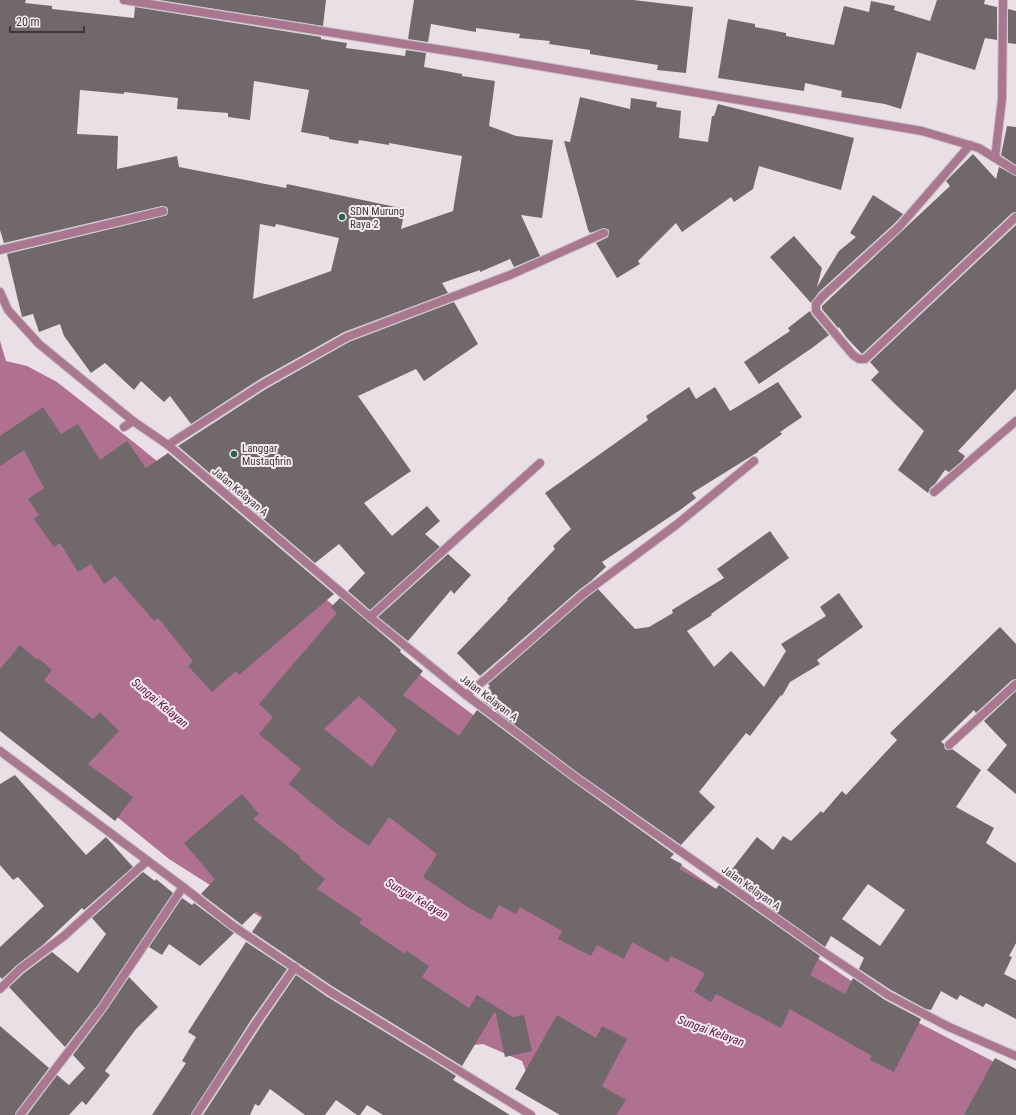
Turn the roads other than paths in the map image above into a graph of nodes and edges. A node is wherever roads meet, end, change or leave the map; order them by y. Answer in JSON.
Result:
{"nodes":[{"id":1,"x":124,"y":0,"type":"edge"},
{"id":2,"x":1004,"y":0,"type":"edge"},
{"id":3,"x":970,"y":145,"type":"junction"},
{"id":4,"x":995,"y":158,"type":"junction"},
{"id":5,"x":1016,"y":171,"type":"edge"},
{"id":6,"x":163,"y":211,"type":"dead end"},
{"id":7,"x":1016,"y":217,"type":"edge"},
{"id":8,"x":604,"y":233,"type":"dead end"},
{"id":9,"x":0,"y":250,"type":"edge"},
{"id":10,"x":0,"y":292,"type":"edge"},
{"id":11,"x":8,"y":310,"type":"junction"},
{"id":12,"x":0,"y":314,"type":"edge"},
{"id":13,"x":133,"y":420,"type":"junction"},
{"id":14,"x":1016,"y":421,"type":"edge"},
{"id":15,"x":124,"y":426,"type":"dead end"},
{"id":16,"x":168,"y":445,"type":"junction"},
{"id":17,"x":754,"y":461,"type":"dead end"},
{"id":18,"x":540,"y":463,"type":"dead end"},
{"id":19,"x":934,"y":492,"type":"dead end"},
{"id":20,"x":370,"y":617,"type":"junction"},
{"id":21,"x":1016,"y":684,"type":"edge"},
{"id":22,"x":466,"y":695,"type":"junction"},
{"id":23,"x":949,"y":745,"type":"dead end"},
{"id":24,"x":0,"y":751,"type":"edge"},
{"id":25,"x":147,"y":861,"type":"junction"},
{"id":26,"x":183,"y":887,"type":"junction"},
{"id":27,"x":295,"y":966,"type":"junction"},
{"id":28,"x":0,"y":989,"type":"edge"},
{"id":29,"x":1016,"y":1056,"type":"edge"},
{"id":30,"x":520,"y":1112,"type":"edge"},
{"id":31,"x":20,"y":1115,"type":"edge"},
{"id":32,"x":196,"y":1115,"type":"edge"},
{"id":33,"x":531,"y":1115,"type":"edge"}],
"edges":[{"from":1,"to":3,"type":"street"},
{"from":2,"to":4,"type":"street"},
{"from":3,"to":4,"type":"street"},
{"from":3,"to":7,"type":"street"},
{"from":4,"to":5,"type":"street"},
{"from":6,"to":9,"type":"street"},
{"from":8,"to":16,"type":"street"},
{"from":10,"to":11,"type":"street","name":"Jalan Kelayan A"},
{"from":11,"to":12,"type":"street"},
{"from":11,"to":13,"type":"street","name":"Jalan Kelayan A"},
{"from":13,"to":15,"type":"street"},
{"from":13,"to":16,"type":"street","name":"Jalan Kelayan A"},
{"from":14,"to":19,"type":"street"},
{"from":16,"to":20,"type":"street","name":"Jalan Kelayan A"},
{"from":17,"to":22,"type":"street"},
{"from":18,"to":20,"type":"street"},
{"from":20,"to":22,"type":"street","name":"Jalan Kelayan A"},
{"from":21,"to":23,"type":"street"},
{"from":22,"to":29,"type":"street","name":"Jalan Kelayan A"},
{"from":24,"to":25,"type":"street"},
{"from":25,"to":26,"type":"street"},
{"from":25,"to":28,"type":"street"},
{"from":26,"to":27,"type":"street"},
{"from":26,"to":31,"type":"street"},
{"from":27,"to":30,"type":"street"},
{"from":27,"to":32,"type":"street"},
{"from":30,"to":33,"type":"street"}]}
